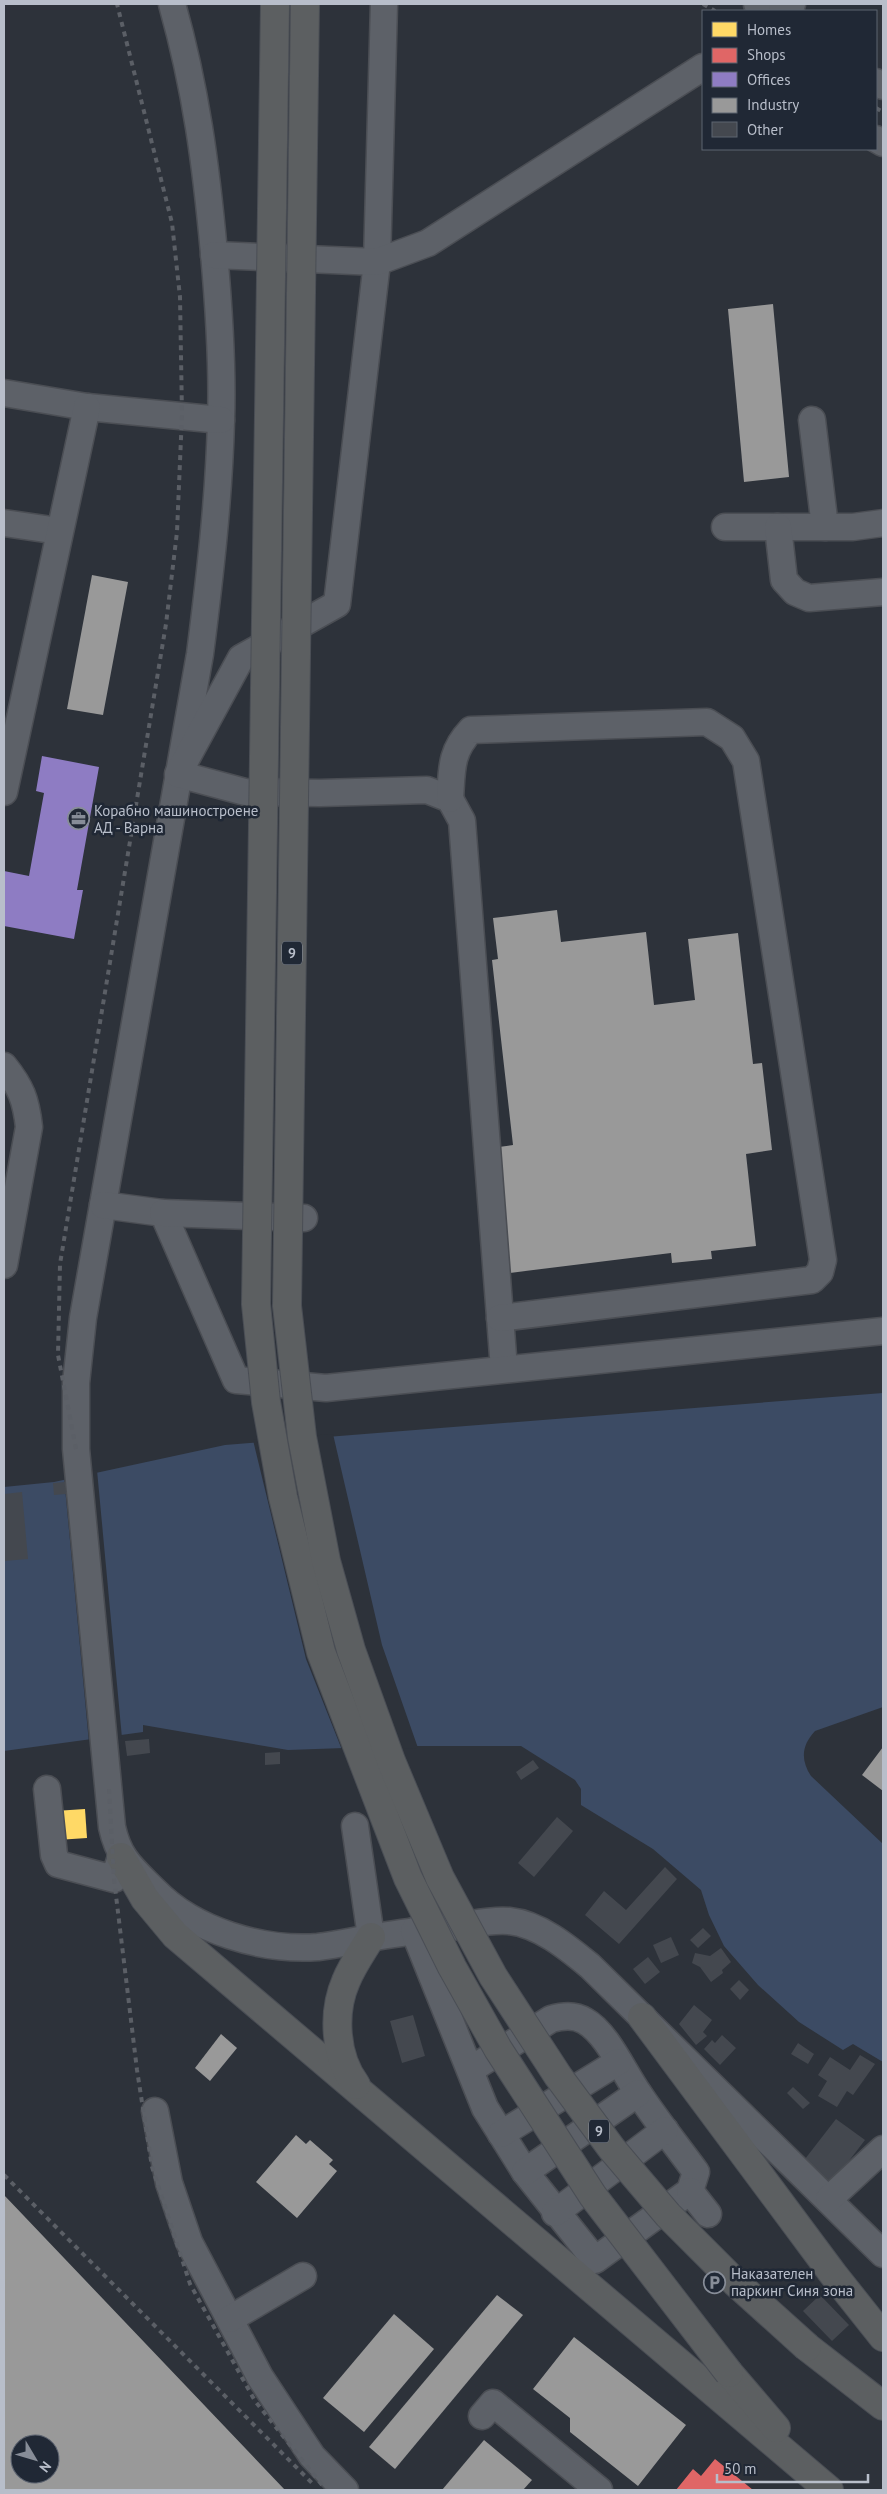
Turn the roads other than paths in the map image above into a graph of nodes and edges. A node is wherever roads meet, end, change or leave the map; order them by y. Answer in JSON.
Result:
{"nodes":[{"id":1,"x":172,"y":4,"type":"edge"},
{"id":2,"x":274,"y":4,"type":"edge"},
{"id":3,"x":305,"y":4,"type":"edge"},
{"id":4,"x":384,"y":4,"type":"edge"},
{"id":5,"x":702,"y":68,"type":"edge"},
{"id":6,"x":214,"y":255,"type":"junction"},
{"id":7,"x":377,"y":262,"type":"junction"},
{"id":8,"x":4,"y":393,"type":"edge"},
{"id":9,"x":87,"y":407,"type":"junction"},
{"id":10,"x":221,"y":420,"type":"junction"},
{"id":11,"x":812,"y":420,"type":"dead end"},
{"id":12,"x":4,"y":522,"type":"edge"},
{"id":13,"x":883,"y":523,"type":"edge"},
{"id":14,"x":725,"y":527,"type":"dead end"},
{"id":15,"x":778,"y":527,"type":"junction"},
{"id":16,"x":825,"y":527,"type":"junction"},
{"id":17,"x":59,"y":531,"type":"junction"},
{"id":18,"x":883,"y":592,"type":"edge"},
{"id":19,"x":178,"y":774,"type":"junction"},
{"id":20,"x":4,"y":792,"type":"edge"},
{"id":21,"x":450,"y":799,"type":"junction"},
{"id":22,"x":4,"y":1066,"type":"edge"},
{"id":23,"x":103,"y":1205,"type":"junction"},
{"id":24,"x":163,"y":1213,"type":"junction"},
{"id":25,"x":304,"y":1218,"type":"dead end"},
{"id":26,"x":4,"y":1265,"type":"edge"},
{"id":27,"x":500,"y":1318,"type":"junction"},
{"id":28,"x":883,"y":1331,"type":"edge"},
{"id":29,"x":504,"y":1369,"type":"junction"},
{"id":30,"x":47,"y":1789,"type":"dead end"},
{"id":31,"x":356,"y":1826,"type":"dead end"},
{"id":32,"x":121,"y":1857,"type":"junction"},
{"id":33,"x":414,"y":1931,"type":"junction"},
{"id":34,"x":371,"y":1938,"type":"junction"},
{"id":35,"x":642,"y":2017,"type":"junction"},
{"id":36,"x":618,"y":2062,"type":"junction"},
{"id":37,"x":470,"y":2070,"type":"junction"},
{"id":38,"x":638,"y":2093,"type":"junction"},
{"id":39,"x":368,"y":2100,"type":"junction"},
{"id":40,"x":155,"y":2111,"type":"dead end"},
{"id":41,"x":665,"y":2130,"type":"junction"},
{"id":42,"x":501,"y":2134,"type":"junction"},
{"id":43,"x":883,"y":2150,"type":"edge"},
{"id":44,"x":525,"y":2172,"type":"junction"},
{"id":45,"x":690,"y":2190,"type":"junction"},
{"id":46,"x":829,"y":2199,"type":"junction"},
{"id":47,"x":555,"y":2213,"type":"junction"},
{"id":48,"x":708,"y":2214,"type":"dead end"},
{"id":49,"x":883,"y":2254,"type":"edge"},
{"id":50,"x":303,"y":2276,"type":"dead end"},
{"id":51,"x":230,"y":2319,"type":"junction"},
{"id":52,"x":883,"y":2337,"type":"edge"},
{"id":53,"x":883,"y":2406,"type":"edge"},
{"id":54,"x":482,"y":2416,"type":"dead end"},
{"id":55,"x":828,"y":2489,"type":"edge"},
{"id":56,"x":345,"y":2490,"type":"edge"},
{"id":57,"x":599,"y":2490,"type":"edge"}],
"edges":[{"from":1,"to":6,"type":"street"},
{"from":2,"to":55,"type":"highway","number":"9","bridge":true},
{"from":3,"to":53,"type":"highway","number":"9","bridge":true},
{"from":4,"to":7,"type":"street"},
{"from":5,"to":7,"type":"street"},
{"from":6,"to":7,"type":"street"},
{"from":6,"to":10,"type":"street"},
{"from":7,"to":19,"type":"street"},
{"from":8,"to":9,"type":"street"},
{"from":9,"to":10,"type":"street"},
{"from":9,"to":17,"type":"street"},
{"from":10,"to":19,"type":"street"},
{"from":11,"to":16,"type":"street"},
{"from":12,"to":17,"type":"street"},
{"from":13,"to":16,"type":"street"},
{"from":14,"to":15,"type":"street"},
{"from":15,"to":16,"type":"street"},
{"from":15,"to":18,"type":"street"},
{"from":17,"to":20,"type":"street"},
{"from":19,"to":21,"type":"street"},
{"from":19,"to":23,"type":"street"},
{"from":21,"to":27,"type":"street"},
{"from":21,"to":27,"type":"street"},
{"from":22,"to":26,"type":"street"},
{"from":23,"to":24,"type":"street"},
{"from":23,"to":32,"type":"street"},
{"from":24,"to":25,"type":"street"},
{"from":24,"to":29,"type":"street"},
{"from":27,"to":29,"type":"street"},
{"from":28,"to":29,"type":"street"},
{"from":30,"to":32,"type":"street"},
{"from":31,"to":34,"type":"street"},
{"from":32,"to":34,"type":"street"},
{"from":32,"to":39,"type":"highway"},
{"from":33,"to":34,"type":"street"},
{"from":33,"to":35,"type":"street"},
{"from":33,"to":37,"type":"street"},
{"from":34,"to":39,"type":"highway"},
{"from":35,"to":46,"type":"street"},
{"from":35,"to":52,"type":"highway"},
{"from":36,"to":37,"type":"street"},
{"from":36,"to":38,"type":"street"},
{"from":36,"to":42,"type":"street"},
{"from":37,"to":42,"type":"street"},
{"from":38,"to":41,"type":"street"},
{"from":38,"to":44,"type":"street"},
{"from":39,"to":55,"type":"highway"},
{"from":40,"to":51,"type":"street"},
{"from":41,"to":45,"type":"street"},
{"from":41,"to":47,"type":"street"},
{"from":42,"to":44,"type":"street"},
{"from":43,"to":46,"type":"street"},
{"from":44,"to":47,"type":"street"},
{"from":45,"to":47,"type":"street"},
{"from":45,"to":48,"type":"street"},
{"from":46,"to":49,"type":"street"},
{"from":50,"to":51,"type":"street"},
{"from":51,"to":56,"type":"street"},
{"from":54,"to":57,"type":"street"}]}
